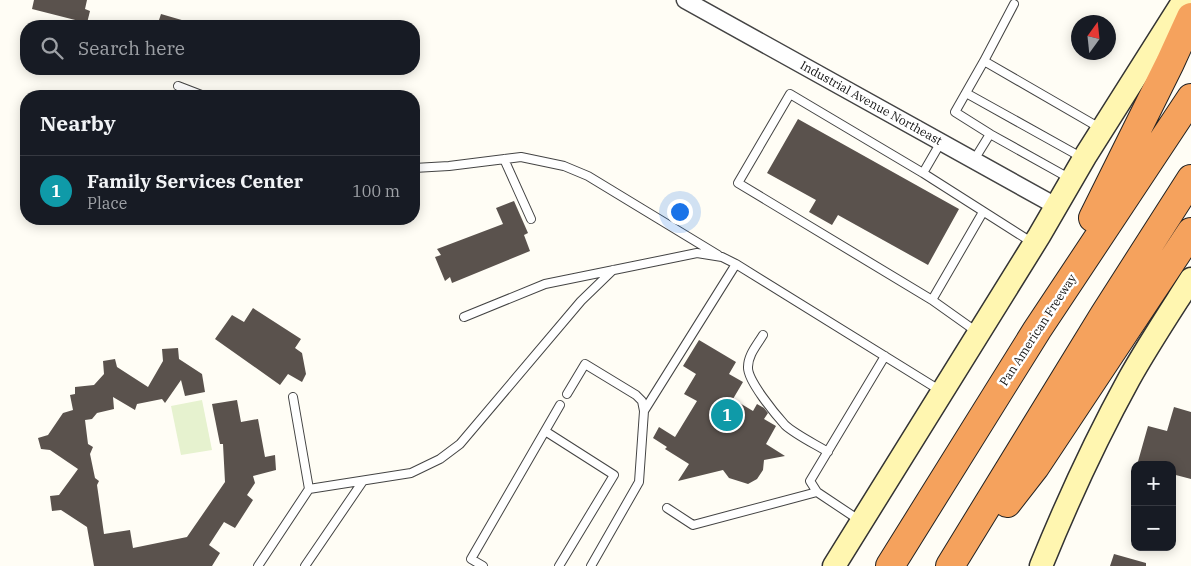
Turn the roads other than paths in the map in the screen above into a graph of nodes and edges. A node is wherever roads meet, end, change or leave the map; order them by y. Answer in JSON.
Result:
{"nodes":[{"id":1,"x":685,"y":0,"type":"edge"},
{"id":2,"x":1184,"y":0,"type":"edge"},
{"id":3,"x":1014,"y":4,"type":"dead end"},
{"id":4,"x":1191,"y":17,"type":"edge"},
{"id":5,"x":984,"y":60,"type":"junction"},
{"id":6,"x":178,"y":86,"type":"dead end"},
{"id":7,"x":188,"y":90,"type":"edge"},
{"id":8,"x":966,"y":93,"type":"junction"},
{"id":9,"x":1191,"y":98,"type":"edge"},
{"id":10,"x":1103,"y":130,"type":"junction"},
{"id":11,"x":990,"y":134,"type":"junction"},
{"id":12,"x":941,"y":142,"type":"junction"},
{"id":13,"x":504,"y":159,"type":"junction"},
{"id":14,"x":974,"y":160,"type":"junction"},
{"id":15,"x":1085,"y":160,"type":"junction"},
{"id":16,"x":420,"y":168,"type":"edge"},
{"id":17,"x":923,"y":173,"type":"junction"},
{"id":18,"x":1191,"y":179,"type":"edge"},
{"id":19,"x":1072,"y":180,"type":"junction"},
{"id":20,"x":1056,"y":206,"type":"junction"},
{"id":21,"x":983,"y":212,"type":"junction"},
{"id":22,"x":531,"y":219,"type":"dead end"},
{"id":23,"x":1191,"y":232,"type":"edge"},
{"id":24,"x":1034,"y":244,"type":"junction"},
{"id":25,"x":722,"y":257,"type":"junction"},
{"id":26,"x":736,"y":264,"type":"junction"},
{"id":27,"x":613,"y":270,"type":"junction"},
{"id":28,"x":1191,"y":279,"type":"edge"},
{"id":29,"x":932,"y":300,"type":"junction"},
{"id":30,"x":464,"y":317,"type":"dead end"},
{"id":31,"x":1037,"y":330,"type":"junction"},
{"id":32,"x":979,"y":333,"type":"junction"},
{"id":33,"x":763,"y":335,"type":"dead end"},
{"id":34,"x":885,"y":356,"type":"junction"},
{"id":35,"x":943,"y":392,"type":"junction"},
{"id":36,"x":567,"y":394,"type":"dead end"},
{"id":37,"x":293,"y":397,"type":"dead end"},
{"id":38,"x":560,"y":405,"type":"dead end"},
{"id":39,"x":644,"y":411,"type":"junction"},
{"id":40,"x":545,"y":431,"type":"junction"},
{"id":41,"x":828,"y":452,"type":"junction"},
{"id":42,"x":363,"y":481,"type":"junction"},
{"id":43,"x":309,"y":489,"type":"junction"},
{"id":44,"x":817,"y":492,"type":"junction"},
{"id":45,"x":667,"y":508,"type":"dead end"},
{"id":46,"x":861,"y":521,"type":"junction"},
{"id":47,"x":258,"y":566,"type":"edge"},
{"id":48,"x":305,"y":566,"type":"edge"},
{"id":49,"x":483,"y":566,"type":"edge"},
{"id":50,"x":559,"y":566,"type":"edge"},
{"id":51,"x":591,"y":566,"type":"edge"},
{"id":52,"x":834,"y":566,"type":"edge"},
{"id":53,"x":890,"y":566,"type":"edge"},
{"id":54,"x":950,"y":566,"type":"edge"},
{"id":55,"x":959,"y":566,"type":"edge"},
{"id":56,"x":1042,"y":566,"type":"edge"}],
"edges":[{"from":1,"to":12,"type":"street","name":"Industrial Avenue Northeast"},
{"from":2,"to":10,"type":"main road"},
{"from":3,"to":5,"type":"lane"},
{"from":4,"to":31,"type":"highway"},
{"from":5,"to":8,"type":"lane"},
{"from":5,"to":10,"type":"lane"},
{"from":6,"to":7,"type":"lane"},
{"from":8,"to":11,"type":"lane"},
{"from":8,"to":15,"type":"lane"},
{"from":9,"to":31,"type":"highway","name":"Pan American Freeway"},
{"from":10,"to":15,"type":"main road"},
{"from":11,"to":14,"type":"lane"},
{"from":11,"to":19,"type":"lane"},
{"from":12,"to":14,"type":"street","name":"Industrial Avenue Northeast"},
{"from":12,"to":17,"type":"lane"},
{"from":13,"to":16,"type":"lane"},
{"from":13,"to":22,"type":"lane"},
{"from":13,"to":25,"type":"lane"},
{"from":14,"to":20,"type":"street","name":"Industrial Avenue Northeast"},
{"from":15,"to":19,"type":"main road"},
{"from":17,"to":21,"type":"lane"},
{"from":17,"to":29,"type":"lane"},
{"from":18,"to":54,"type":"highway"},
{"from":19,"to":20,"type":"main road"},
{"from":20,"to":24,"type":"main road"},
{"from":21,"to":24,"type":"lane"},
{"from":21,"to":29,"type":"lane"},
{"from":23,"to":55,"type":"highway"},
{"from":24,"to":32,"type":"main road"},
{"from":25,"to":26,"type":"lane"},
{"from":25,"to":27,"type":"lane"},
{"from":26,"to":34,"type":"lane"},
{"from":26,"to":39,"type":"lane"},
{"from":27,"to":30,"type":"lane"},
{"from":27,"to":42,"type":"lane"},
{"from":28,"to":56,"type":"main road"},
{"from":29,"to":32,"type":"lane"},
{"from":31,"to":53,"type":"highway","name":"Pan American Freeway"},
{"from":32,"to":35,"type":"main road"},
{"from":33,"to":41,"type":"lane"},
{"from":34,"to":35,"type":"lane"},
{"from":34,"to":41,"type":"lane"},
{"from":35,"to":46,"type":"main road"},
{"from":36,"to":39,"type":"lane"},
{"from":37,"to":43,"type":"lane"},
{"from":38,"to":40,"type":"lane"},
{"from":39,"to":51,"type":"lane"},
{"from":40,"to":49,"type":"lane"},
{"from":40,"to":50,"type":"lane"},
{"from":41,"to":44,"type":"lane"},
{"from":42,"to":43,"type":"lane"},
{"from":42,"to":48,"type":"lane"},
{"from":43,"to":47,"type":"lane"},
{"from":44,"to":45,"type":"lane"},
{"from":44,"to":46,"type":"lane"},
{"from":46,"to":52,"type":"main road"}]}
